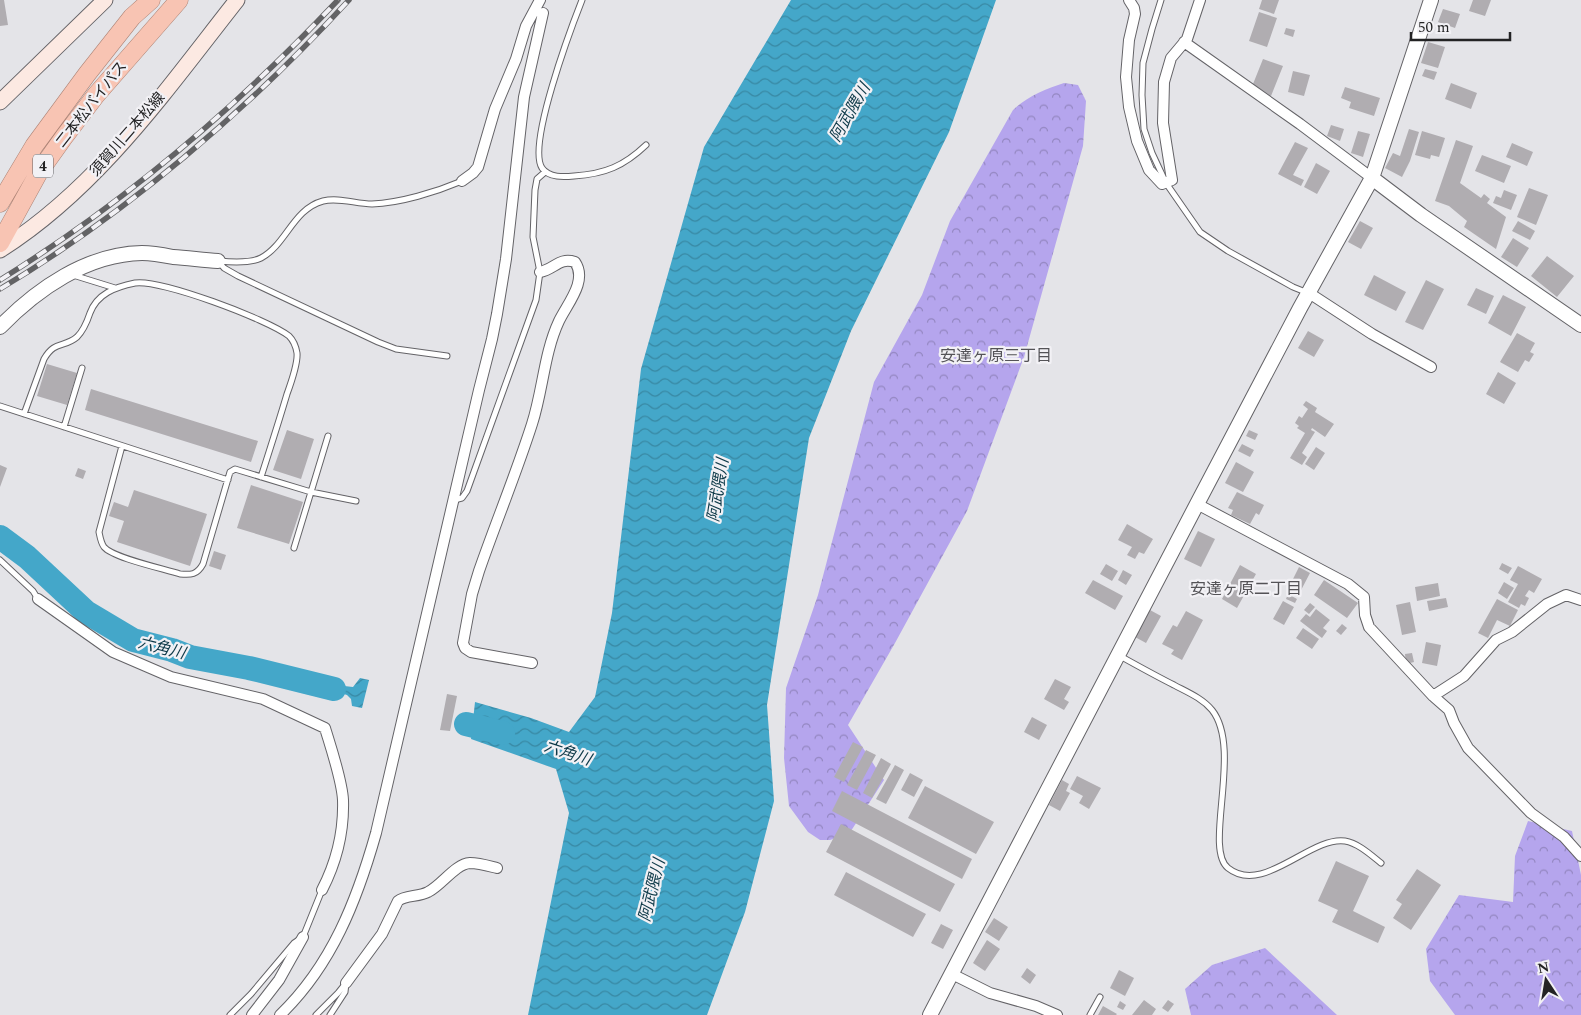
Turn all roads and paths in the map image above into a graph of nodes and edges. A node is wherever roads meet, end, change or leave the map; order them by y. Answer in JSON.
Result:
{"nodes":[{"id":1,"x":105,"y":0,"type":"edge"},
{"id":2,"x":151,"y":0,"type":"edge"},
{"id":3,"x":179,"y":0,"type":"edge"},
{"id":4,"x":237,"y":0,"type":"edge"},
{"id":5,"x":540,"y":0,"type":"edge"},
{"id":6,"x":544,"y":0,"type":"edge"},
{"id":7,"x":582,"y":0,"type":"edge"},
{"id":8,"x":1129,"y":0,"type":"edge"},
{"id":9,"x":1161,"y":0,"type":"edge"},
{"id":10,"x":1200,"y":0,"type":"edge"},
{"id":11,"x":1431,"y":0,"type":"edge"},
{"id":12,"x":543,"y":13,"type":"joint"},
{"id":13,"x":1184,"y":42,"type":"junction"},
{"id":14,"x":0,"y":102,"type":"edge"},
{"id":15,"x":646,"y":145,"type":"dead end"},
{"id":16,"x":545,"y":172,"type":"junction"},
{"id":17,"x":1372,"y":178,"type":"junction"},
{"id":18,"x":462,"y":181,"type":"joint"},
{"id":19,"x":1166,"y":183,"type":"junction"},
{"id":20,"x":0,"y":203,"type":"edge"},
{"id":21,"x":0,"y":243,"type":"edge"},
{"id":22,"x":0,"y":250,"type":"edge"},
{"id":23,"x":218,"y":261,"type":"junction"},
{"id":24,"x":540,"y":272,"type":"junction"},
{"id":25,"x":70,"y":274,"type":"junction"},
{"id":26,"x":116,"y":289,"type":"junction"},
{"id":27,"x":1309,"y":293,"type":"junction"},
{"id":28,"x":1581,"y":324,"type":"edge"},
{"id":29,"x":0,"y":327,"type":"edge"},
{"id":30,"x":447,"y":356,"type":"dead end"},
{"id":31,"x":82,"y":368,"type":"dead end"},
{"id":32,"x":1432,"y":368,"type":"dead end"},
{"id":33,"x":0,"y":406,"type":"edge"},
{"id":34,"x":24,"y":414,"type":"junction"},
{"id":35,"x":64,"y":427,"type":"junction"},
{"id":36,"x":328,"y":436,"type":"dead end"},
{"id":37,"x":122,"y":446,"type":"junction"},
{"id":38,"x":261,"y":477,"type":"junction"},
{"id":39,"x":228,"y":480,"type":"junction"},
{"id":40,"x":311,"y":492,"type":"junction"},
{"id":41,"x":454,"y":500,"type":"junction"},
{"id":42,"x":356,"y":501,"type":"dead end"},
{"id":43,"x":1197,"y":504,"type":"junction"},
{"id":44,"x":294,"y":548,"type":"dead end"},
{"id":45,"x":0,"y":560,"type":"edge"},
{"id":46,"x":38,"y":599,"type":"joint"},
{"id":47,"x":1581,"y":600,"type":"edge"},
{"id":48,"x":1118,"y":655,"type":"junction"},
{"id":49,"x":532,"y":663,"type":"dead end"},
{"id":50,"x":1433,"y":696,"type":"junction"},
{"id":51,"x":1581,"y":856,"type":"edge"},
{"id":52,"x":1381,"y":863,"type":"dead end"},
{"id":53,"x":498,"y":868,"type":"dead end"},
{"id":54,"x":322,"y":890,"type":"joint"},
{"id":55,"x":303,"y":938,"type":"junction"},
{"id":56,"x":952,"y":974,"type":"junction"},
{"id":57,"x":346,"y":983,"type":"junction"},
{"id":58,"x":1100,"y":997,"type":"dead end"},
{"id":59,"x":230,"y":1015,"type":"edge"},
{"id":60,"x":252,"y":1015,"type":"edge"},
{"id":61,"x":280,"y":1015,"type":"edge"},
{"id":62,"x":316,"y":1015,"type":"edge"},
{"id":63,"x":330,"y":1015,"type":"edge"},
{"id":64,"x":930,"y":1015,"type":"edge"},
{"id":65,"x":1057,"y":1015,"type":"edge"},
{"id":66,"x":1090,"y":1015,"type":"edge"}],
"edges":[{"from":1,"to":14,"type":"main road"},
{"from":2,"to":20,"type":"highway","name":"二本松バイパス","number":"4"},
{"from":3,"to":21,"type":"highway","name":"二本松バイパス","number":"4"},
{"from":4,"to":22,"type":"main road","name":"須賀川二本松線"},
{"from":5,"to":18,"type":"street"},
{"from":6,"to":12,"type":"lane"},
{"from":7,"to":16,"type":"lane"},
{"from":8,"to":19,"type":"street"},
{"from":9,"to":19,"type":"lane"},
{"from":10,"to":13,"type":"street"},
{"from":11,"to":17,"type":"street"},
{"from":12,"to":41,"type":"street"},
{"from":13,"to":17,"type":"street"},
{"from":13,"to":19,"type":"street"},
{"from":15,"to":16,"type":"lane"},
{"from":16,"to":24,"type":"lane"},
{"from":17,"to":27,"type":"street"},
{"from":17,"to":28,"type":"street"},
{"from":18,"to":23,"type":"lane"},
{"from":19,"to":27,"type":"lane"},
{"from":23,"to":25,"type":"street"},
{"from":23,"to":30,"type":"lane"},
{"from":24,"to":41,"type":"lane"},
{"from":24,"to":49,"type":"street"},
{"from":25,"to":26,"type":"lane"},
{"from":25,"to":29,"type":"street"},
{"from":26,"to":34,"type":"lane"},
{"from":26,"to":38,"type":"lane"},
{"from":27,"to":32,"type":"street"},
{"from":27,"to":43,"type":"street"},
{"from":31,"to":35,"type":"lane"},
{"from":33,"to":34,"type":"lane"},
{"from":34,"to":35,"type":"lane"},
{"from":35,"to":37,"type":"lane"},
{"from":36,"to":40,"type":"lane"},
{"from":37,"to":39,"type":"lane"},
{"from":37,"to":39,"type":"lane"},
{"from":38,"to":39,"type":"lane"},
{"from":38,"to":40,"type":"lane"},
{"from":40,"to":42,"type":"lane"},
{"from":40,"to":44,"type":"lane"},
{"from":41,"to":61,"type":"street"},
{"from":43,"to":48,"type":"street"},
{"from":43,"to":50,"type":"street"},
{"from":45,"to":46,"type":"lane"},
{"from":46,"to":54,"type":"street"},
{"from":47,"to":50,"type":"street"},
{"from":48,"to":52,"type":"lane"},
{"from":48,"to":56,"type":"street"},
{"from":50,"to":51,"type":"street"},
{"from":53,"to":57,"type":"street"},
{"from":54,"to":55,"type":"lane"},
{"from":55,"to":59,"type":"lane"},
{"from":55,"to":60,"type":"street"},
{"from":56,"to":64,"type":"street"},
{"from":56,"to":65,"type":"street"},
{"from":57,"to":62,"type":"lane"},
{"from":57,"to":63,"type":"lane"},
{"from":58,"to":66,"type":"lane"}]}
